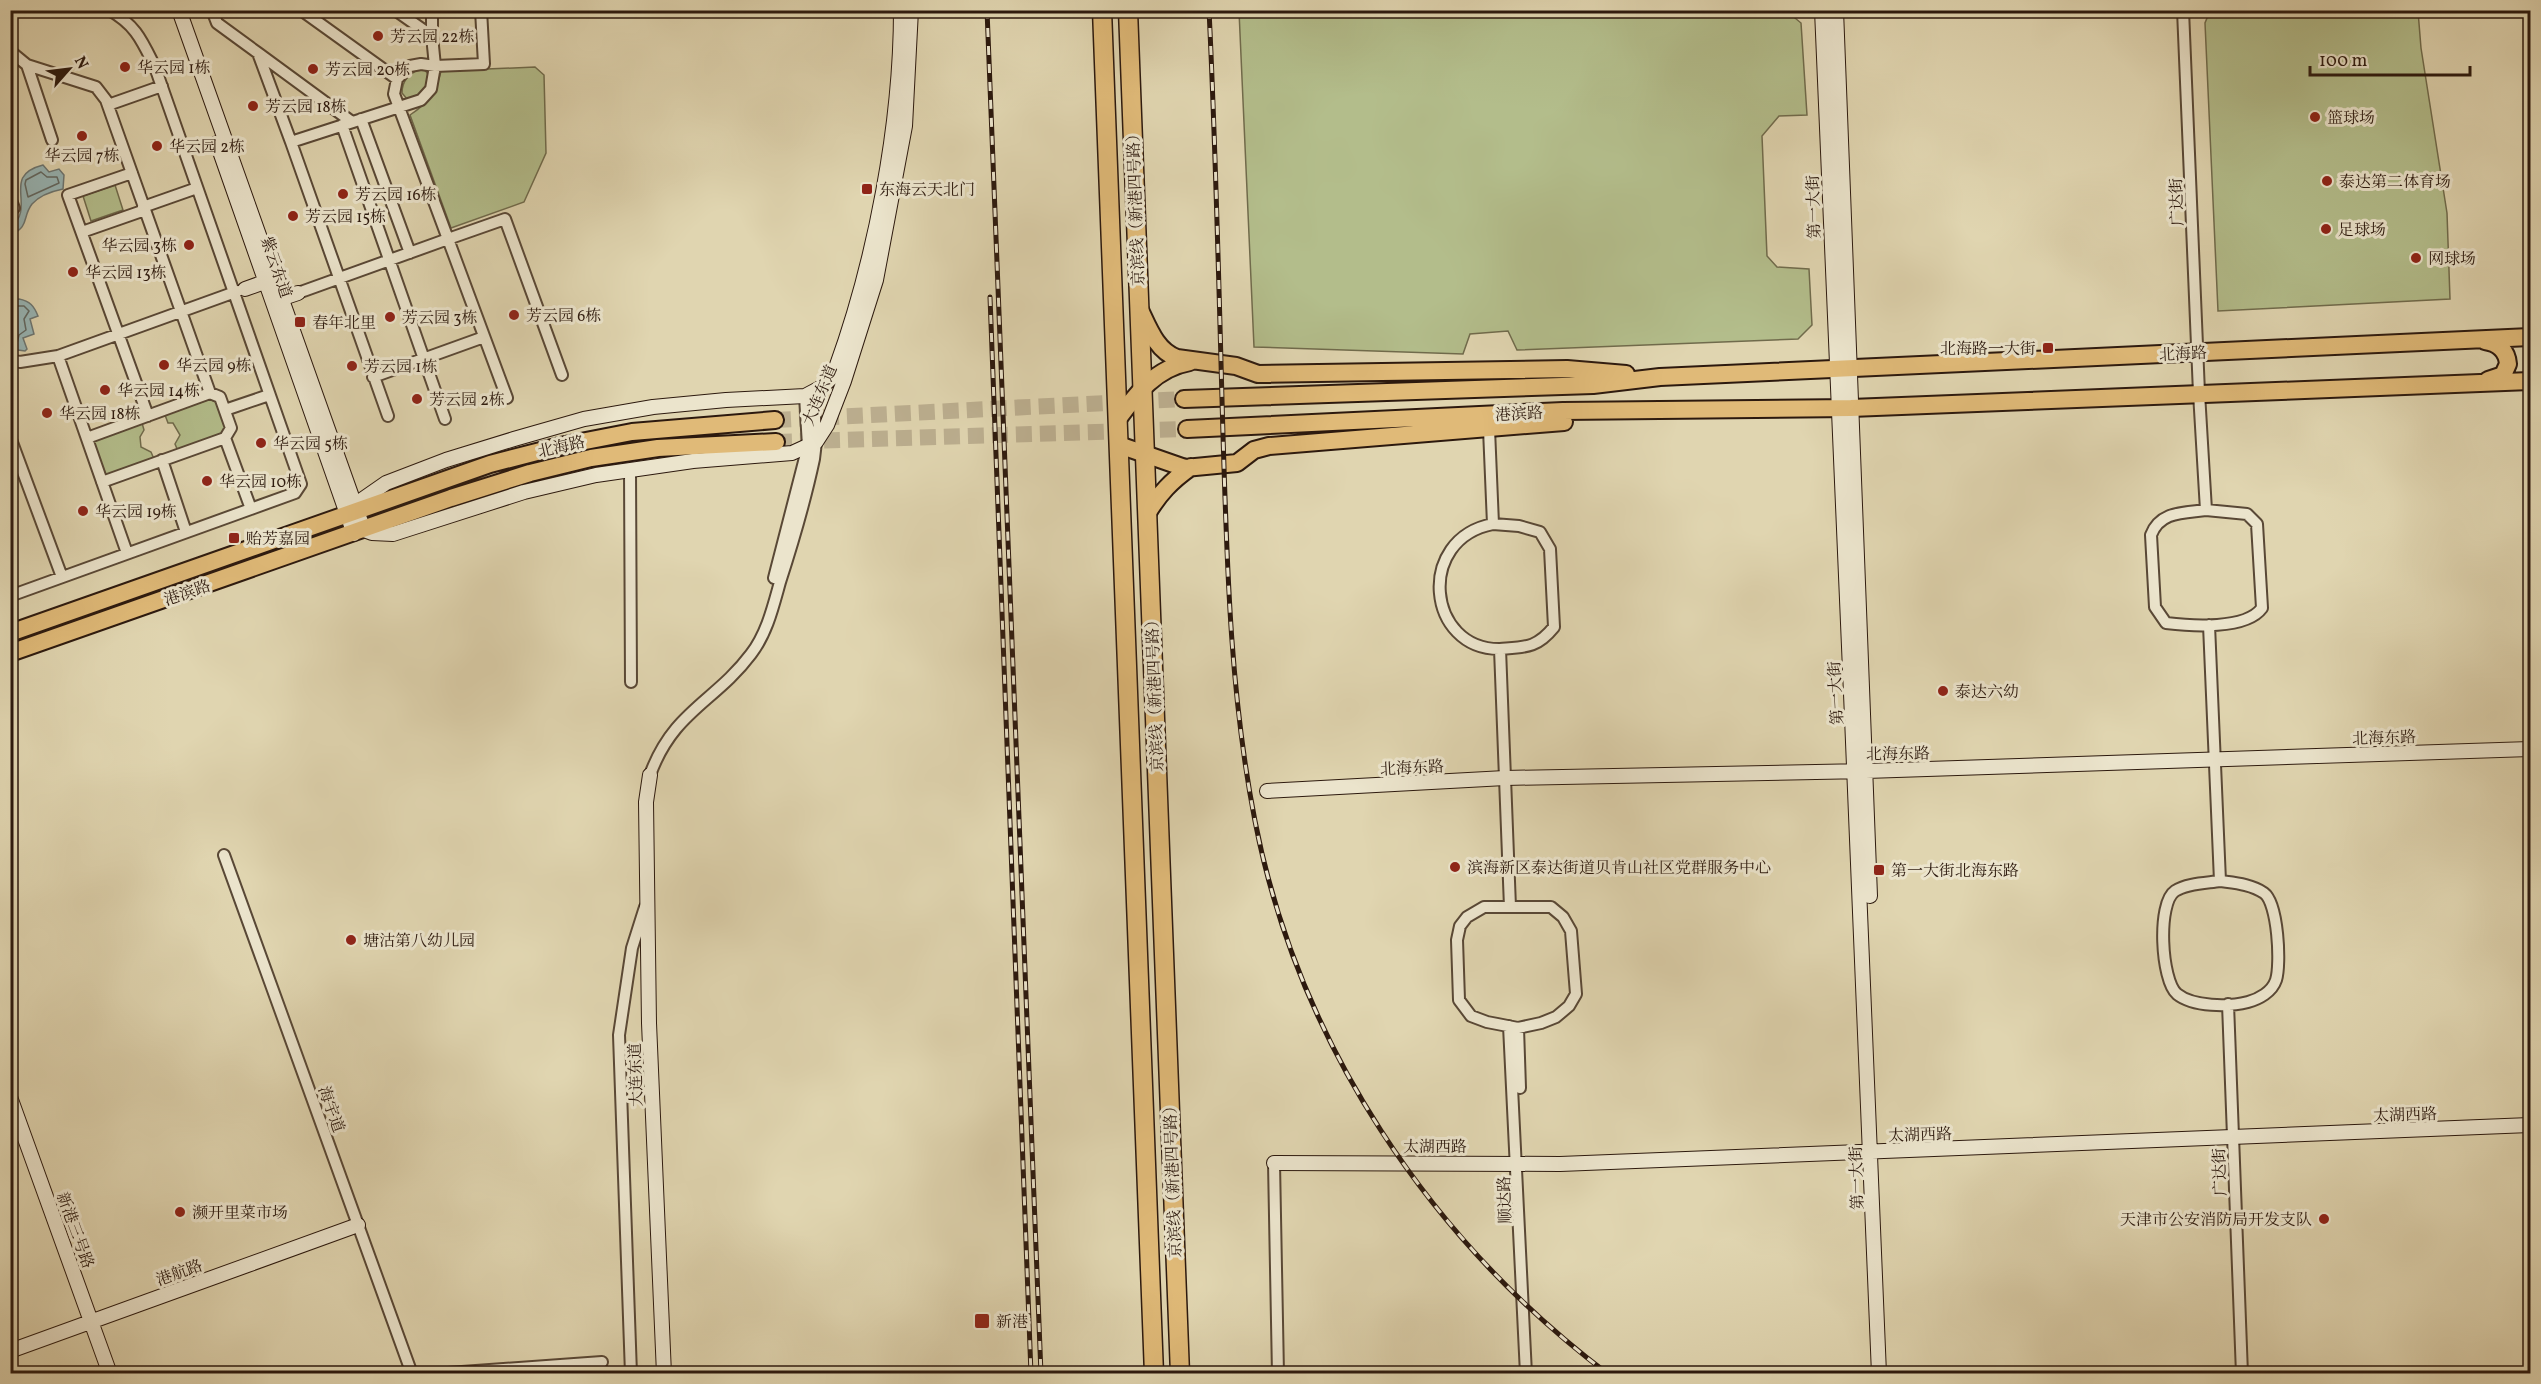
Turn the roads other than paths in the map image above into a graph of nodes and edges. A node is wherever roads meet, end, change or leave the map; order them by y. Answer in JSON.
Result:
{"nodes":[{"id":1,"x":109,"y":10,"type":"edge"},
{"id":2,"x":171,"y":10,"type":"edge"},
{"id":3,"x":179,"y":10,"type":"edge"},
{"id":4,"x":212,"y":10,"type":"edge"},
{"id":5,"x":301,"y":10,"type":"edge"},
{"id":6,"x":395,"y":10,"type":"edge"},
{"id":7,"x":432,"y":10,"type":"edge"},
{"id":8,"x":482,"y":10,"type":"edge"},
{"id":9,"x":901,"y":10,"type":"edge"},
{"id":10,"x":911,"y":10,"type":"edge"},
{"id":11,"x":1102,"y":10,"type":"edge"},
{"id":12,"x":1128,"y":10,"type":"edge"},
{"id":13,"x":1822,"y":10,"type":"edge"},
{"id":14,"x":1836,"y":10,"type":"edge"},
{"id":15,"x":2183,"y":10,"type":"edge"},
{"id":16,"x":432,"y":36,"type":"junction"},
{"id":17,"x":10,"y":51,"type":"edge"},
{"id":18,"x":258,"y":53,"type":"junction"},
{"id":19,"x":27,"y":65,"type":"junction"},
{"id":20,"x":435,"y":66,"type":"junction"},
{"id":21,"x":397,"y":80,"type":"junction"},
{"id":22,"x":162,"y":86,"type":"junction"},
{"id":23,"x":108,"y":105,"type":"junction"},
{"id":24,"x":399,"y":106,"type":"junction"},
{"id":25,"x":352,"y":122,"type":"junction"},
{"id":26,"x":52,"y":140,"type":"dead end"},
{"id":27,"x":291,"y":142,"type":"junction"},
{"id":28,"x":132,"y":173,"type":"junction"},
{"id":29,"x":197,"y":188,"type":"junction"},
{"id":30,"x":144,"y":208,"type":"junction"},
{"id":31,"x":81,"y":232,"type":"junction"},
{"id":32,"x":448,"y":239,"type":"junction"},
{"id":33,"x":410,"y":253,"type":"junction"},
{"id":34,"x":390,"y":260,"type":"junction"},
{"id":35,"x":338,"y":278,"type":"junction"},
{"id":36,"x":270,"y":280,"type":"junction"},
{"id":37,"x":239,"y":291,"type":"junction"},
{"id":38,"x":298,"y":292,"type":"joint"},
{"id":39,"x":277,"y":300,"type":"junction"},
{"id":40,"x":1139,"y":309,"type":"junction"},
{"id":41,"x":180,"y":312,"type":"junction"},
{"id":42,"x":118,"y":334,"type":"junction"},
{"id":43,"x":484,"y":337,"type":"junction"},
{"id":44,"x":2530,"y":337,"type":"edge"},
{"id":45,"x":2475,"y":340,"type":"junction"},
{"id":46,"x":2198,"y":352,"type":"junction"},
{"id":47,"x":58,"y":356,"type":"junction"},
{"id":48,"x":424,"y":358,"type":"junction"},
{"id":49,"x":10,"y":360,"type":"edge"},
{"id":50,"x":1200,"y":361,"type":"junction"},
{"id":51,"x":1842,"y":370,"type":"junction"},
{"id":52,"x":562,"y":375,"type":"dead end"},
{"id":53,"x":373,"y":376,"type":"junction"},
{"id":54,"x":1660,"y":377,"type":"junction"},
{"id":55,"x":2530,"y":381,"type":"edge"},
{"id":56,"x":2476,"y":384,"type":"junction"},
{"id":57,"x":1141,"y":388,"type":"junction"},
{"id":58,"x":210,"y":393,"type":"junction"},
{"id":59,"x":2199,"y":393,"type":"junction"},
{"id":60,"x":809,"y":394,"type":"junction"},
{"id":61,"x":269,"y":395,"type":"junction"},
{"id":62,"x":507,"y":398,"type":"dead end"},
{"id":63,"x":1184,"y":399,"type":"tunnel mouth"},
{"id":64,"x":1844,"y":409,"type":"junction"},
{"id":65,"x":225,"y":410,"type":"junction"},
{"id":66,"x":1658,"y":412,"type":"junction"},
{"id":67,"x":148,"y":416,"type":"junction"},
{"id":68,"x":388,"y":416,"type":"dead end"},
{"id":69,"x":445,"y":419,"type":"dead end"},
{"id":70,"x":1118,"y":419,"type":"junction"},
{"id":71,"x":775,"y":420,"type":"tunnel mouth"},
{"id":72,"x":1187,"y":429,"type":"tunnel mouth"},
{"id":73,"x":1489,"y":429,"type":"junction"},
{"id":74,"x":10,"y":437,"type":"edge"},
{"id":75,"x":87,"y":438,"type":"junction"},
{"id":76,"x":225,"y":438,"type":"junction"},
{"id":77,"x":776,"y":442,"type":"tunnel mouth"},
{"id":78,"x":812,"y":444,"type":"junction"},
{"id":79,"x":1119,"y":445,"type":"junction"},
{"id":80,"x":1145,"y":454,"type":"junction"},
{"id":81,"x":162,"y":460,"type":"junction"},
{"id":82,"x":1191,"y":467,"type":"junction"},
{"id":83,"x":630,"y":470,"type":"junction"},
{"id":84,"x":102,"y":482,"type":"junction"},
{"id":85,"x":251,"y":509,"type":"junction"},
{"id":86,"x":2206,"y":510,"type":"junction"},
{"id":87,"x":352,"y":513,"type":"junction"},
{"id":88,"x":1147,"y":514,"type":"junction"},
{"id":89,"x":1493,"y":524,"type":"junction"},
{"id":90,"x":186,"y":532,"type":"junction"},
{"id":91,"x":359,"y":532,"type":"junction"},
{"id":92,"x":127,"y":554,"type":"junction"},
{"id":93,"x":62,"y":577,"type":"junction"},
{"id":94,"x":10,"y":596,"type":"edge"},
{"id":95,"x":2208,"y":625,"type":"junction"},
{"id":96,"x":10,"y":633,"type":"edge"},
{"id":97,"x":1500,"y":650,"type":"junction"},
{"id":98,"x":10,"y":653,"type":"edge"},
{"id":99,"x":631,"y":682,"type":"dead end"},
{"id":100,"x":2530,"y":748,"type":"edge"},
{"id":101,"x":2214,"y":760,"type":"junction"},
{"id":102,"x":1861,"y":770,"type":"junction"},
{"id":103,"x":650,"y":774,"type":"joint"},
{"id":104,"x":1505,"y":778,"type":"junction"},
{"id":105,"x":1267,"y":791,"type":"dead end"},
{"id":106,"x":222,"y":856,"type":"dead end"},
{"id":107,"x":2220,"y":881,"type":"junction"},
{"id":108,"x":649,"y":892,"type":"junction"},
{"id":109,"x":1510,"y":907,"type":"junction"},
{"id":110,"x":2228,"y":1004,"type":"junction"},
{"id":111,"x":1514,"y":1027,"type":"junction"},
{"id":112,"x":10,"y":1097,"type":"edge"},
{"id":113,"x":10,"y":1124,"type":"edge"},
{"id":114,"x":2530,"y":1125,"type":"edge"},
{"id":115,"x":2530,"y":1134,"type":"edge"},
{"id":116,"x":2232,"y":1141,"type":"junction"},
{"id":117,"x":1876,"y":1156,"type":"junction"},
{"id":118,"x":1274,"y":1166,"type":"joint"},
{"id":119,"x":1520,"y":1166,"type":"junction"},
{"id":120,"x":355,"y":1222,"type":"junction"},
{"id":121,"x":87,"y":1320,"type":"junction"},
{"id":122,"x":64,"y":1332,"type":"junction"},
{"id":123,"x":90,"y":1342,"type":"junction"},
{"id":124,"x":10,"y":1344,"type":"edge"},
{"id":125,"x":10,"y":1351,"type":"edge"},
{"id":126,"x":602,"y":1362,"type":"dead end"},
{"id":127,"x":101,"y":1374,"type":"edge"},
{"id":128,"x":110,"y":1374,"type":"edge"},
{"id":129,"x":410,"y":1374,"type":"edge"},
{"id":130,"x":434,"y":1374,"type":"edge"},
{"id":131,"x":631,"y":1374,"type":"edge"},
{"id":132,"x":664,"y":1374,"type":"edge"},
{"id":133,"x":1155,"y":1374,"type":"edge"},
{"id":134,"x":1180,"y":1374,"type":"edge"},
{"id":135,"x":1278,"y":1374,"type":"edge"},
{"id":136,"x":1526,"y":1374,"type":"edge"},
{"id":137,"x":1532,"y":1374,"type":"edge"},
{"id":138,"x":1880,"y":1374,"type":"edge"},
{"id":139,"x":1889,"y":1374,"type":"edge"},
{"id":140,"x":2242,"y":1374,"type":"edge"}],
"edges":[{"from":1,"to":22,"type":"street"},
{"from":2,"to":36,"type":"street","name":"紫云东道"},
{"from":3,"to":36,"type":"street","name":"紫云东道"},
{"from":4,"to":18,"type":"street"},
{"from":5,"to":21,"type":"street"},
{"from":6,"to":16,"type":"street"},
{"from":7,"to":16,"type":"street"},
{"from":8,"to":20,"type":"street"},
{"from":9,"to":60,"type":"street","name":"大连东道"},
{"from":10,"to":78,"type":"street","name":"大连东道"},
{"from":11,"to":70,"type":"highway","name":"京滨线（新港四号路）"},
{"from":12,"to":40,"type":"highway","name":"京滨线（新港四号路）"},
{"from":13,"to":51,"type":"street","name":"第一大街"},
{"from":14,"to":51,"type":"street","name":"第一大街"},
{"from":15,"to":46,"type":"street","name":"广达街"},
{"from":16,"to":20,"type":"street"},
{"from":17,"to":19,"type":"street"},
{"from":18,"to":25,"type":"street"},
{"from":18,"to":27,"type":"street"},
{"from":19,"to":23,"type":"street"},
{"from":19,"to":26,"type":"street"},
{"from":20,"to":21,"type":"street"},
{"from":20,"to":24,"type":"street"},
{"from":21,"to":24,"type":"street"},
{"from":22,"to":23,"type":"street"},
{"from":22,"to":29,"type":"street"},
{"from":23,"to":28,"type":"street"},
{"from":24,"to":25,"type":"street"},
{"from":24,"to":32,"type":"street"},
{"from":25,"to":27,"type":"street"},
{"from":25,"to":33,"type":"street"},
{"from":25,"to":34,"type":"street"},
{"from":27,"to":35,"type":"street"},
{"from":28,"to":30,"type":"street"},
{"from":28,"to":31,"type":"street"},
{"from":29,"to":30,"type":"street"},
{"from":29,"to":37,"type":"street"},
{"from":30,"to":31,"type":"street"},
{"from":30,"to":41,"type":"street"},
{"from":31,"to":42,"type":"street"},
{"from":32,"to":33,"type":"street"},
{"from":32,"to":43,"type":"street"},
{"from":32,"to":52,"type":"street"},
{"from":33,"to":34,"type":"street"},
{"from":34,"to":35,"type":"street"},
{"from":34,"to":48,"type":"street"},
{"from":35,"to":38,"type":"street"},
{"from":35,"to":53,"type":"street"},
{"from":36,"to":37,"type":"street"},
{"from":36,"to":39,"type":"street","name":"紫云东道"},
{"from":37,"to":41,"type":"street"},
{"from":37,"to":61,"type":"street"},
{"from":38,"to":39,"type":"street"},
{"from":39,"to":87,"type":"street","name":"紫云东道"},
{"from":40,"to":50,"type":"main road"},
{"from":40,"to":57,"type":"highway","name":"京滨线（新港四号路）"},
{"from":41,"to":42,"type":"street"},
{"from":41,"to":58,"type":"street"},
{"from":42,"to":47,"type":"street"},
{"from":42,"to":67,"type":"street"},
{"from":43,"to":48,"type":"street"},
{"from":43,"to":62,"type":"street"},
{"from":44,"to":45,"type":"main road","name":"北海路"},
{"from":45,"to":46,"type":"main road","name":"北海路"},
{"from":45,"to":56,"type":"main road"},
{"from":46,"to":51,"type":"main road","name":"北海路"},
{"from":46,"to":59,"type":"street","name":"广达街"},
{"from":47,"to":49,"type":"street"},
{"from":47,"to":75,"type":"street"},
{"from":48,"to":53,"type":"street"},
{"from":48,"to":69,"type":"street"},
{"from":50,"to":54,"type":"main road"},
{"from":50,"to":57,"type":"main road"},
{"from":51,"to":54,"type":"main road","name":"北海路"},
{"from":51,"to":64,"type":"street","name":"第一大街"},
{"from":53,"to":68,"type":"street"},
{"from":54,"to":63,"type":"main road"},
{"from":55,"to":56,"type":"main road"},
{"from":56,"to":59,"type":"main road"},
{"from":57,"to":70,"type":"main road"},
{"from":57,"to":80,"type":"highway","name":"京滨线（新港四号路）"},
{"from":58,"to":65,"type":"street"},
{"from":58,"to":67,"type":"street"},
{"from":59,"to":64,"type":"main road"},
{"from":59,"to":86,"type":"street","name":"广达街"},
{"from":60,"to":78,"type":"street"},
{"from":60,"to":87,"type":"street","name":"大连东道"},
{"from":61,"to":65,"type":"street"},
{"from":61,"to":85,"type":"street"},
{"from":64,"to":66,"type":"main road","name":"港滨路"},
{"from":64,"to":102,"type":"street","name":"第一大街"},
{"from":65,"to":76,"type":"street"},
{"from":66,"to":72,"type":"main road","name":"港滨路"},
{"from":66,"to":73,"type":"main road"},
{"from":67,"to":75,"type":"street"},
{"from":70,"to":79,"type":"highway","name":"京滨线（新港四号路）"},
{"from":71,"to":87,"type":"main road","name":"北海路"},
{"from":73,"to":82,"type":"main road"},
{"from":73,"to":89,"type":"street"},
{"from":74,"to":93,"type":"street"},
{"from":75,"to":84,"type":"street"},
{"from":76,"to":81,"type":"street"},
{"from":76,"to":85,"type":"street"},
{"from":77,"to":91,"type":"main road","name":"北海路"},
{"from":78,"to":83,"type":"street","name":"大连东道"},
{"from":78,"to":103,"type":"street"},
{"from":79,"to":80,"type":"main road"},
{"from":79,"to":133,"type":"highway","name":"京滨线（新港四号路）"},
{"from":80,"to":82,"type":"main road"},
{"from":80,"to":88,"type":"highway","name":"京滨线（新港四号路）"},
{"from":81,"to":84,"type":"street"},
{"from":81,"to":90,"type":"street"},
{"from":82,"to":88,"type":"main road"},
{"from":83,"to":91,"type":"street","name":"大连东道"},
{"from":83,"to":99,"type":"street"},
{"from":84,"to":92,"type":"street"},
{"from":85,"to":90,"type":"street"},
{"from":86,"to":95,"type":"street"},
{"from":86,"to":95,"type":"street"},
{"from":87,"to":91,"type":"street","name":"紫云东道"},
{"from":87,"to":96,"type":"main road","name":"港滨路"},
{"from":88,"to":134,"type":"highway","name":"京滨线（新港四号路）"},
{"from":89,"to":97,"type":"street"},
{"from":89,"to":97,"type":"street"},
{"from":90,"to":92,"type":"street"},
{"from":91,"to":98,"type":"main road","name":"港滨路"},
{"from":92,"to":93,"type":"street"},
{"from":93,"to":94,"type":"street"},
{"from":95,"to":101,"type":"street"},
{"from":97,"to":104,"type":"street"},
{"from":100,"to":101,"type":"street","name":"北海东路"},
{"from":101,"to":102,"type":"street","name":"北海东路"},
{"from":101,"to":107,"type":"street"},
{"from":102,"to":104,"type":"street","name":"北海东路"},
{"from":102,"to":117,"type":"street","name":"第一大街"},
{"from":103,"to":108,"type":"street","name":"大连东道"},
{"from":104,"to":105,"type":"street","name":"北海东路"},
{"from":104,"to":109,"type":"street"},
{"from":106,"to":120,"type":"street","name":"海宇道"},
{"from":107,"to":110,"type":"street"},
{"from":107,"to":110,"type":"street"},
{"from":108,"to":131,"type":"street"},
{"from":108,"to":132,"type":"street","name":"大连东道"},
{"from":109,"to":111,"type":"street"},
{"from":109,"to":111,"type":"street"},
{"from":110,"to":116,"type":"street","name":"广达街"},
{"from":111,"to":119,"type":"street","name":"顺达路"},
{"from":112,"to":121,"type":"street","name":"新港三号路"},
{"from":113,"to":121,"type":"street","name":"新港三号路"},
{"from":114,"to":116,"type":"street","name":"太湖西路"},
{"from":115,"to":116,"type":"street","name":"太湖西路"},
{"from":116,"to":117,"type":"street","name":"太湖西路"},
{"from":116,"to":140,"type":"street","name":"广达街"},
{"from":117,"to":119,"type":"street","name":"太湖西路"},
{"from":117,"to":138,"type":"street","name":"第一大街"},
{"from":117,"to":139,"type":"street","name":"第一大街"},
{"from":118,"to":119,"type":"street","name":"太湖西路"},
{"from":118,"to":135,"type":"street"},
{"from":119,"to":136,"type":"street","name":"顺达路"},
{"from":119,"to":137,"type":"street","name":"顺达路"},
{"from":120,"to":121,"type":"street","name":"港航路"},
{"from":120,"to":129,"type":"street","name":"海宇道"},
{"from":121,"to":122,"type":"street","name":"港航路"},
{"from":121,"to":123,"type":"street","name":"新港三号路"},
{"from":121,"to":124,"type":"street","name":"港航路"},
{"from":121,"to":128,"type":"street","name":"新港三号路"},
{"from":122,"to":123,"type":"street"},
{"from":122,"to":125,"type":"street","name":"港航路"},
{"from":123,"to":127,"type":"street","name":"新港三号路"},
{"from":126,"to":130,"type":"street"}]}
